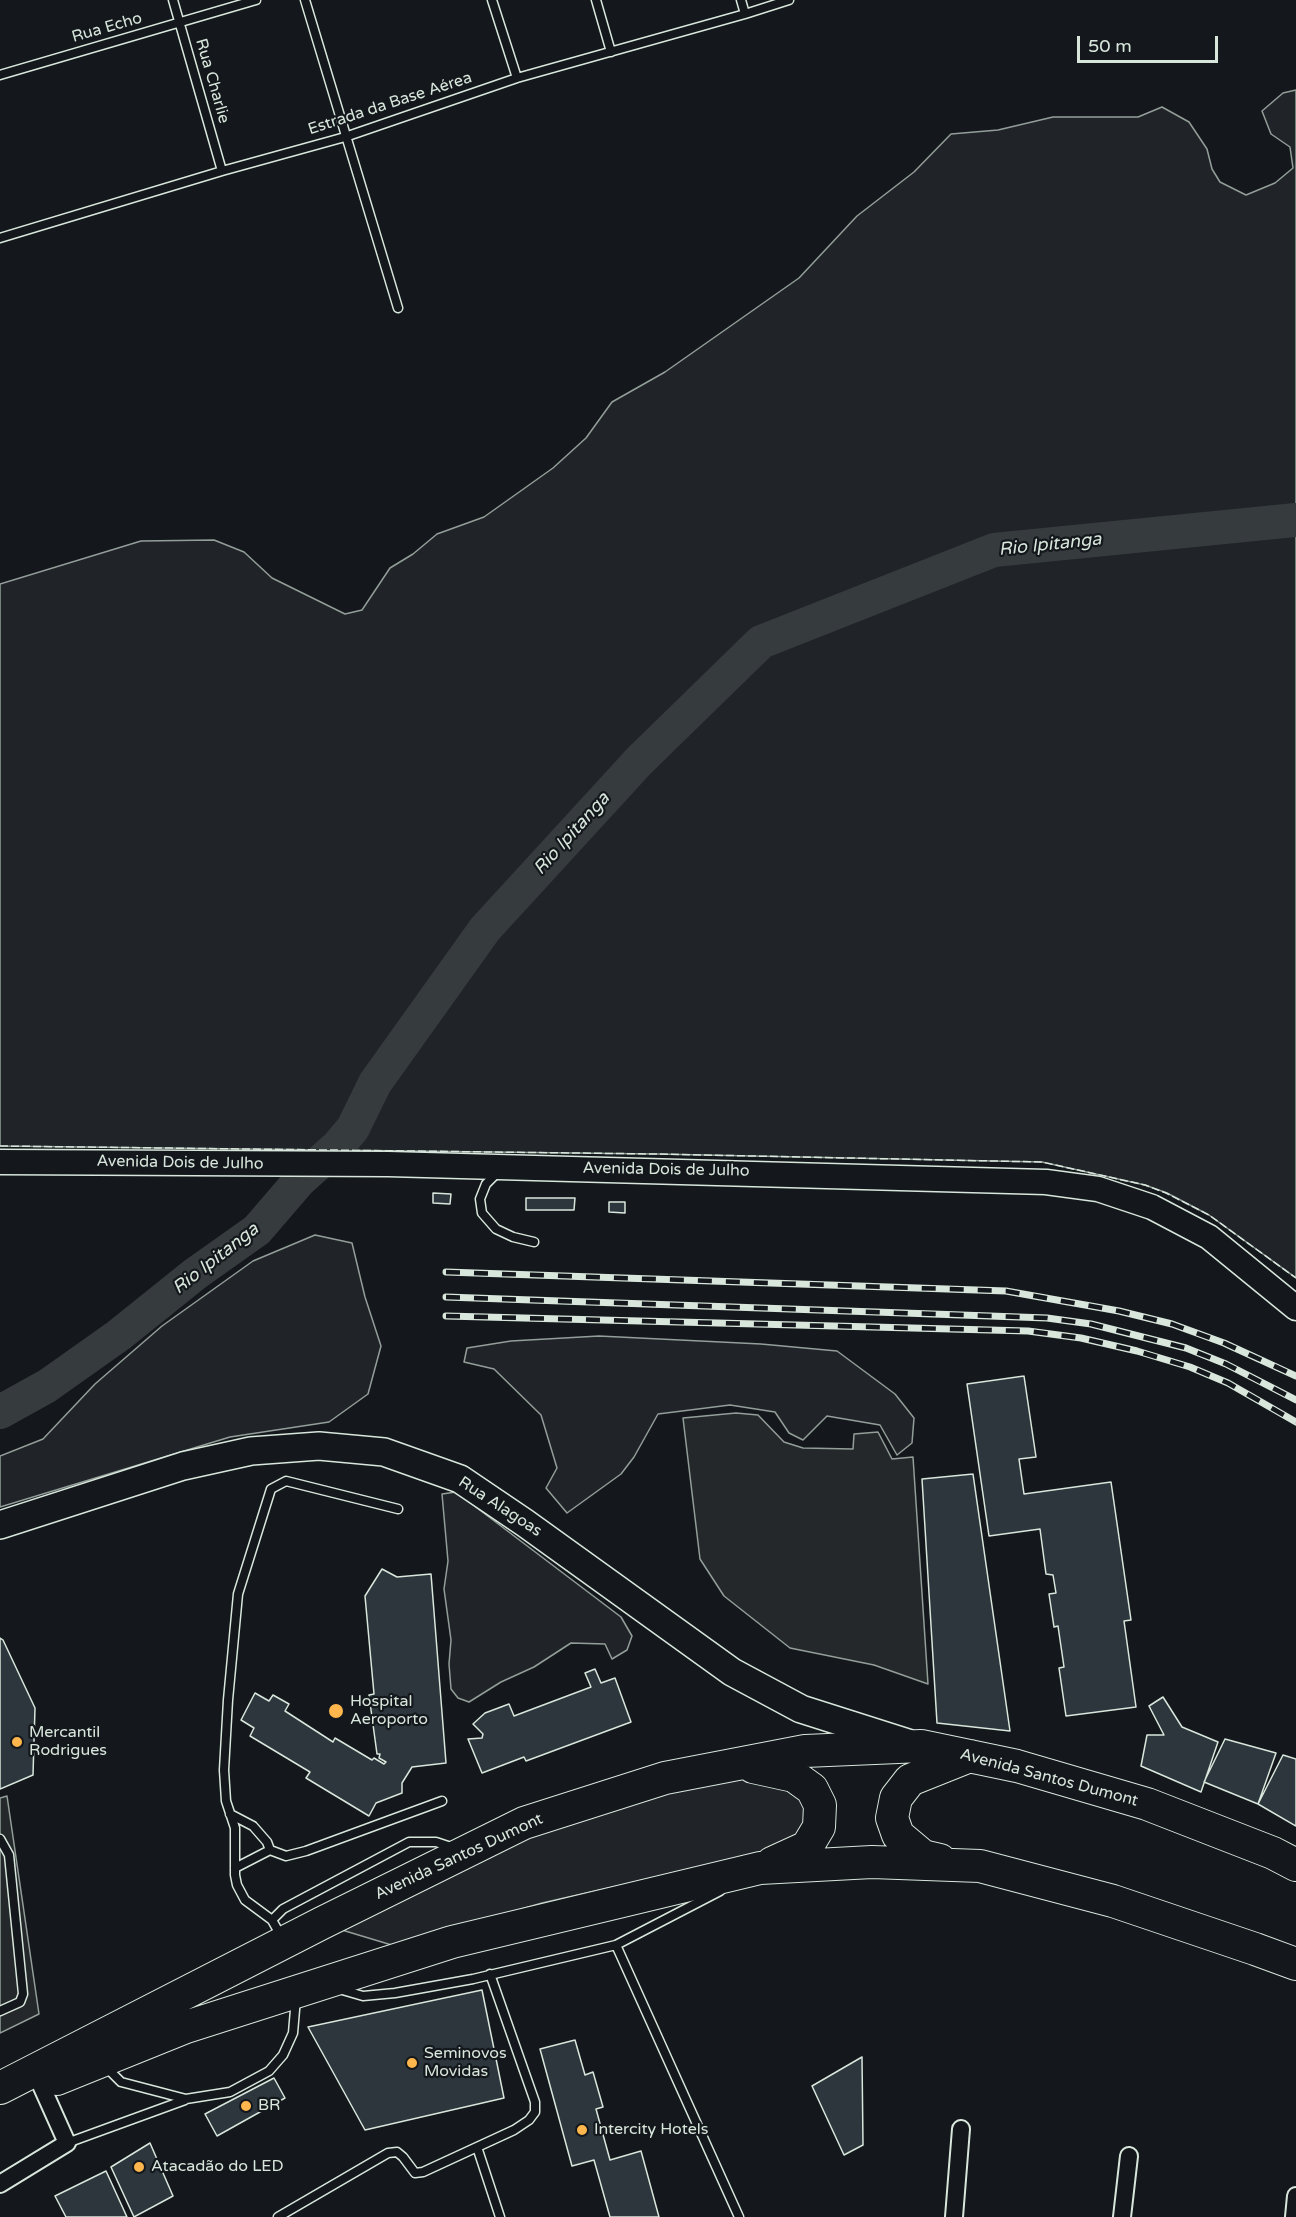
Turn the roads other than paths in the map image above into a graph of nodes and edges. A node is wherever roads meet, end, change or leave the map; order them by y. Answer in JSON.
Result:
{"nodes":[{"id":1,"x":173,"y":0,"type":"edge"},
{"id":2,"x":256,"y":0,"type":"edge"},
{"id":3,"x":305,"y":0,"type":"edge"},
{"id":4,"x":492,"y":0,"type":"edge"},
{"id":5,"x":596,"y":0,"type":"edge"},
{"id":6,"x":741,"y":0,"type":"edge"},
{"id":7,"x":789,"y":0,"type":"edge"},
{"id":8,"x":745,"y":14,"type":"junction"},
{"id":9,"x":180,"y":22,"type":"junction"},
{"id":10,"x":612,"y":52,"type":"junction"},
{"id":11,"x":0,"y":75,"type":"edge"},
{"id":12,"x":517,"y":78,"type":"junction"},
{"id":13,"x":345,"y":137,"type":"junction"},
{"id":14,"x":222,"y":171,"type":"junction"},
{"id":15,"x":0,"y":238,"type":"edge"},
{"id":16,"x":398,"y":308,"type":"dead end"},
{"id":17,"x":0,"y":1162,"type":"edge"},
{"id":18,"x":504,"y":1166,"type":"junction"},
{"id":19,"x":534,"y":1242,"type":"dead end"},
{"id":20,"x":1296,"y":1308,"type":"edge"},
{"id":21,"x":398,"y":1509,"type":"dead end"},
{"id":22,"x":0,"y":1525,"type":"edge"},
{"id":23,"x":921,"y":1746,"type":"junction"},
{"id":24,"x":970,"y":1756,"type":"junction"},
{"id":25,"x":734,"y":1766,"type":"junction"},
{"id":26,"x":442,"y":1801,"type":"dead end"},
{"id":27,"x":230,"y":1814,"type":"junction"},
{"id":28,"x":0,"y":1839,"type":"edge"},
{"id":29,"x":270,"y":1850,"type":"junction"},
{"id":30,"x":1296,"y":1864,"type":"edge"},
{"id":31,"x":980,"y":1866,"type":"junction"},
{"id":32,"x":235,"y":1868,"type":"junction"},
{"id":33,"x":760,"y":1868,"type":"junction"},
{"id":34,"x":278,"y":1931,"type":"junction"},
{"id":35,"x":616,"y":1945,"type":"junction"},
{"id":36,"x":1296,"y":1964,"type":"edge"},
{"id":37,"x":490,"y":1974,"type":"junction"},
{"id":38,"x":309,"y":1988,"type":"junction"},
{"id":39,"x":0,"y":2011,"type":"edge"},
{"id":40,"x":101,"y":2061,"type":"junction"},
{"id":41,"x":41,"y":2085,"type":"junction"},
{"id":42,"x":1,"y":2090,"type":"edge"},
{"id":43,"x":186,"y":2099,"type":"junction"},
{"id":44,"x":962,"y":2129,"type":"dead end"},
{"id":45,"x":68,"y":2143,"type":"junction"},
{"id":46,"x":477,"y":2147,"type":"junction"},
{"id":47,"x":1129,"y":2156,"type":"dead end"},
{"id":48,"x":0,"y":2184,"type":"edge"},
{"id":49,"x":1296,"y":2196,"type":"edge"},
{"id":50,"x":278,"y":2217,"type":"edge"},
{"id":51,"x":500,"y":2217,"type":"edge"},
{"id":52,"x":739,"y":2217,"type":"edge"},
{"id":53,"x":954,"y":2217,"type":"edge"},
{"id":54,"x":1122,"y":2217,"type":"edge"},
{"id":55,"x":1294,"y":2217,"type":"edge"}],
"edges":[{"from":1,"to":9,"type":"lane","name":"Rua Charlie"},
{"from":2,"to":9,"type":"lane","name":"Rua Echo"},
{"from":3,"to":13,"type":"lane"},
{"from":4,"to":12,"type":"lane"},
{"from":5,"to":10,"type":"lane"},
{"from":6,"to":8,"type":"lane"},
{"from":7,"to":8,"type":"lane","name":"Estrada da Base Aérea"},
{"from":8,"to":10,"type":"lane","name":"Estrada da Base Aérea"},
{"from":9,"to":11,"type":"lane","name":"Rua Echo"},
{"from":9,"to":14,"type":"lane","name":"Rua Charlie"},
{"from":10,"to":12,"type":"lane","name":"Estrada da Base Aérea"},
{"from":12,"to":13,"type":"lane","name":"Estrada da Base Aérea"},
{"from":13,"to":14,"type":"lane","name":"Estrada da Base Aérea"},
{"from":13,"to":16,"type":"lane"},
{"from":14,"to":15,"type":"lane","name":"Estrada da Base Aérea"},
{"from":17,"to":18,"type":"street","name":"Avenida Dois de Julho"},
{"from":18,"to":19,"type":"lane"},
{"from":18,"to":20,"type":"street","name":"Avenida Dois de Julho"},
{"from":21,"to":27,"type":"lane"},
{"from":22,"to":23,"type":"main road","name":"Rua Alagoas"},
{"from":23,"to":24,"type":"highway","name":"Avenida Santos Dumont"},
{"from":23,"to":25,"type":"highway","name":"Avenida Santos Dumont"},
{"from":24,"to":30,"type":"highway","name":"Avenida Santos Dumont"},
{"from":24,"to":31,"type":"highway"},
{"from":25,"to":33,"type":"highway"},
{"from":25,"to":34,"type":"highway","name":"Avenida Santos Dumont"},
{"from":26,"to":29,"type":"lane"},
{"from":27,"to":29,"type":"lane"},
{"from":27,"to":32,"type":"lane"},
{"from":28,"to":39,"type":"lane"},
{"from":29,"to":32,"type":"lane"},
{"from":31,"to":33,"type":"highway","name":"Avenida Santos Dumont"},
{"from":31,"to":36,"type":"highway","name":"Avenida Santos Dumont"},
{"from":32,"to":34,"type":"lane"},
{"from":33,"to":35,"type":"lane"},
{"from":33,"to":38,"type":"highway","name":"Avenida Santos Dumont"},
{"from":34,"to":42,"type":"highway","name":"Avenida Santos Dumont"},
{"from":35,"to":37,"type":"lane"},
{"from":35,"to":52,"type":"lane"},
{"from":37,"to":38,"type":"lane"},
{"from":37,"to":46,"type":"lane"},
{"from":38,"to":40,"type":"highway","name":"Avenida Santos Dumont"},
{"from":38,"to":43,"type":"lane"},
{"from":40,"to":41,"type":"highway","name":"Avenida Santos Dumont"},
{"from":40,"to":43,"type":"lane"},
{"from":41,"to":42,"type":"highway","name":"Avenida Santos Dumont"},
{"from":41,"to":45,"type":"street"},
{"from":43,"to":45,"type":"lane"},
{"from":44,"to":53,"type":"street"},
{"from":45,"to":48,"type":"street"},
{"from":46,"to":50,"type":"lane"},
{"from":46,"to":51,"type":"lane"},
{"from":47,"to":54,"type":"street"},
{"from":49,"to":55,"type":"street"}]}
